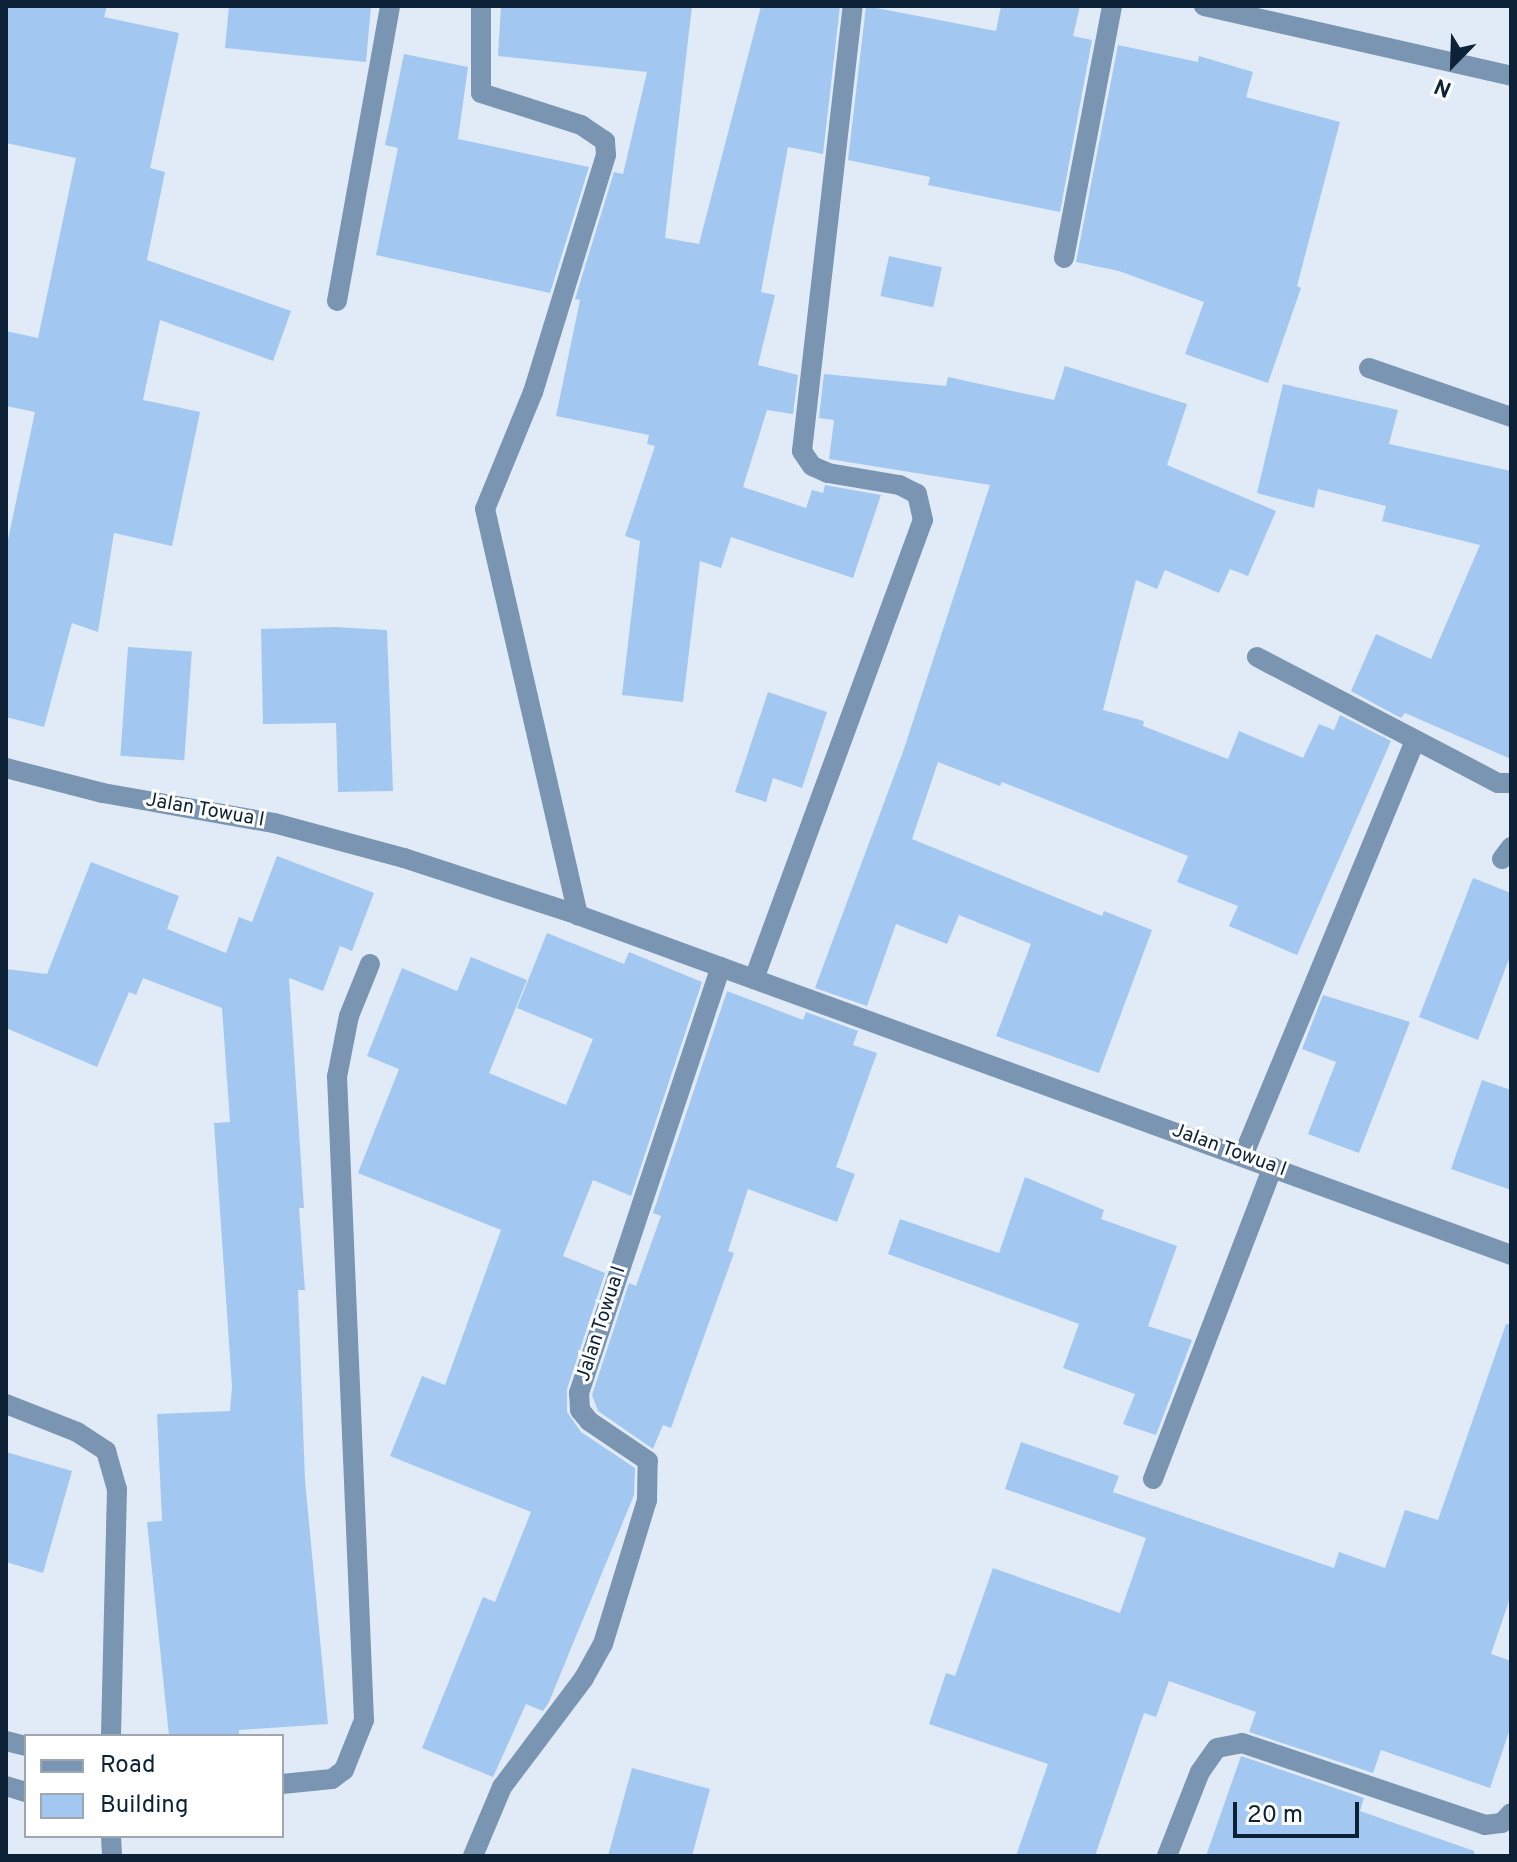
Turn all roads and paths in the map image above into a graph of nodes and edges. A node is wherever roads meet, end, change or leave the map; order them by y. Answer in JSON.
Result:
{"nodes":[{"id":1,"x":390,"y":6,"type":"edge"},
{"id":2,"x":481,"y":6,"type":"edge"},
{"id":3,"x":853,"y":6,"type":"edge"},
{"id":4,"x":1112,"y":6,"type":"edge"},
{"id":5,"x":1204,"y":6,"type":"edge"},
{"id":6,"x":1511,"y":76,"type":"edge"},
{"id":7,"x":1064,"y":258,"type":"dead end"},
{"id":8,"x":337,"y":301,"type":"dead end"},
{"id":9,"x":1369,"y":368,"type":"dead end"},
{"id":10,"x":1511,"y":417,"type":"edge"},
{"id":11,"x":1257,"y":657,"type":"dead end"},
{"id":12,"x":1415,"y":740,"type":"junction"},
{"id":13,"x":6,"y":768,"type":"edge"},
{"id":14,"x":1511,"y":783,"type":"edge"},
{"id":15,"x":578,"y":915,"type":"junction"},
{"id":16,"x":370,"y":964,"type":"dead end"},
{"id":17,"x":721,"y":967,"type":"junction"},
{"id":18,"x":754,"y":979,"type":"junction"},
{"id":19,"x":1243,"y":1156,"type":"junction"},
{"id":20,"x":1273,"y":1167,"type":"junction"},
{"id":21,"x":1511,"y":1255,"type":"edge"},
{"id":22,"x":6,"y":1404,"type":"edge"},
{"id":23,"x":1153,"y":1479,"type":"dead end"},
{"id":24,"x":111,"y":1734,"type":"edge"},
{"id":25,"x":284,"y":1784,"type":"edge"},
{"id":26,"x":1511,"y":1813,"type":"edge"},
{"id":27,"x":473,"y":1856,"type":"edge"},
{"id":28,"x":1167,"y":1856,"type":"edge"}],
"edges":[{"from":1,"to":8,"type":"street"},
{"from":2,"to":15,"type":"street"},
{"from":3,"to":18,"type":"street"},
{"from":4,"to":7,"type":"street"},
{"from":5,"to":6,"type":"street"},
{"from":9,"to":10,"type":"street"},
{"from":11,"to":12,"type":"street"},
{"from":12,"to":14,"type":"street"},
{"from":12,"to":19,"type":"street"},
{"from":13,"to":15,"type":"street","name":"Jalan Towua I"},
{"from":15,"to":17,"type":"street","name":"Jalan Towua I"},
{"from":16,"to":25,"type":"street"},
{"from":17,"to":18,"type":"street","name":"Jalan Towua I"},
{"from":17,"to":27,"type":"street","name":"Jalan Towua I"},
{"from":18,"to":19,"type":"street","name":"Jalan Towua I"},
{"from":19,"to":20,"type":"street","name":"Jalan Towua I"},
{"from":20,"to":21,"type":"street","name":"Jalan Towua I"},
{"from":20,"to":23,"type":"street"},
{"from":22,"to":24,"type":"street"},
{"from":26,"to":28,"type":"street"}]}
